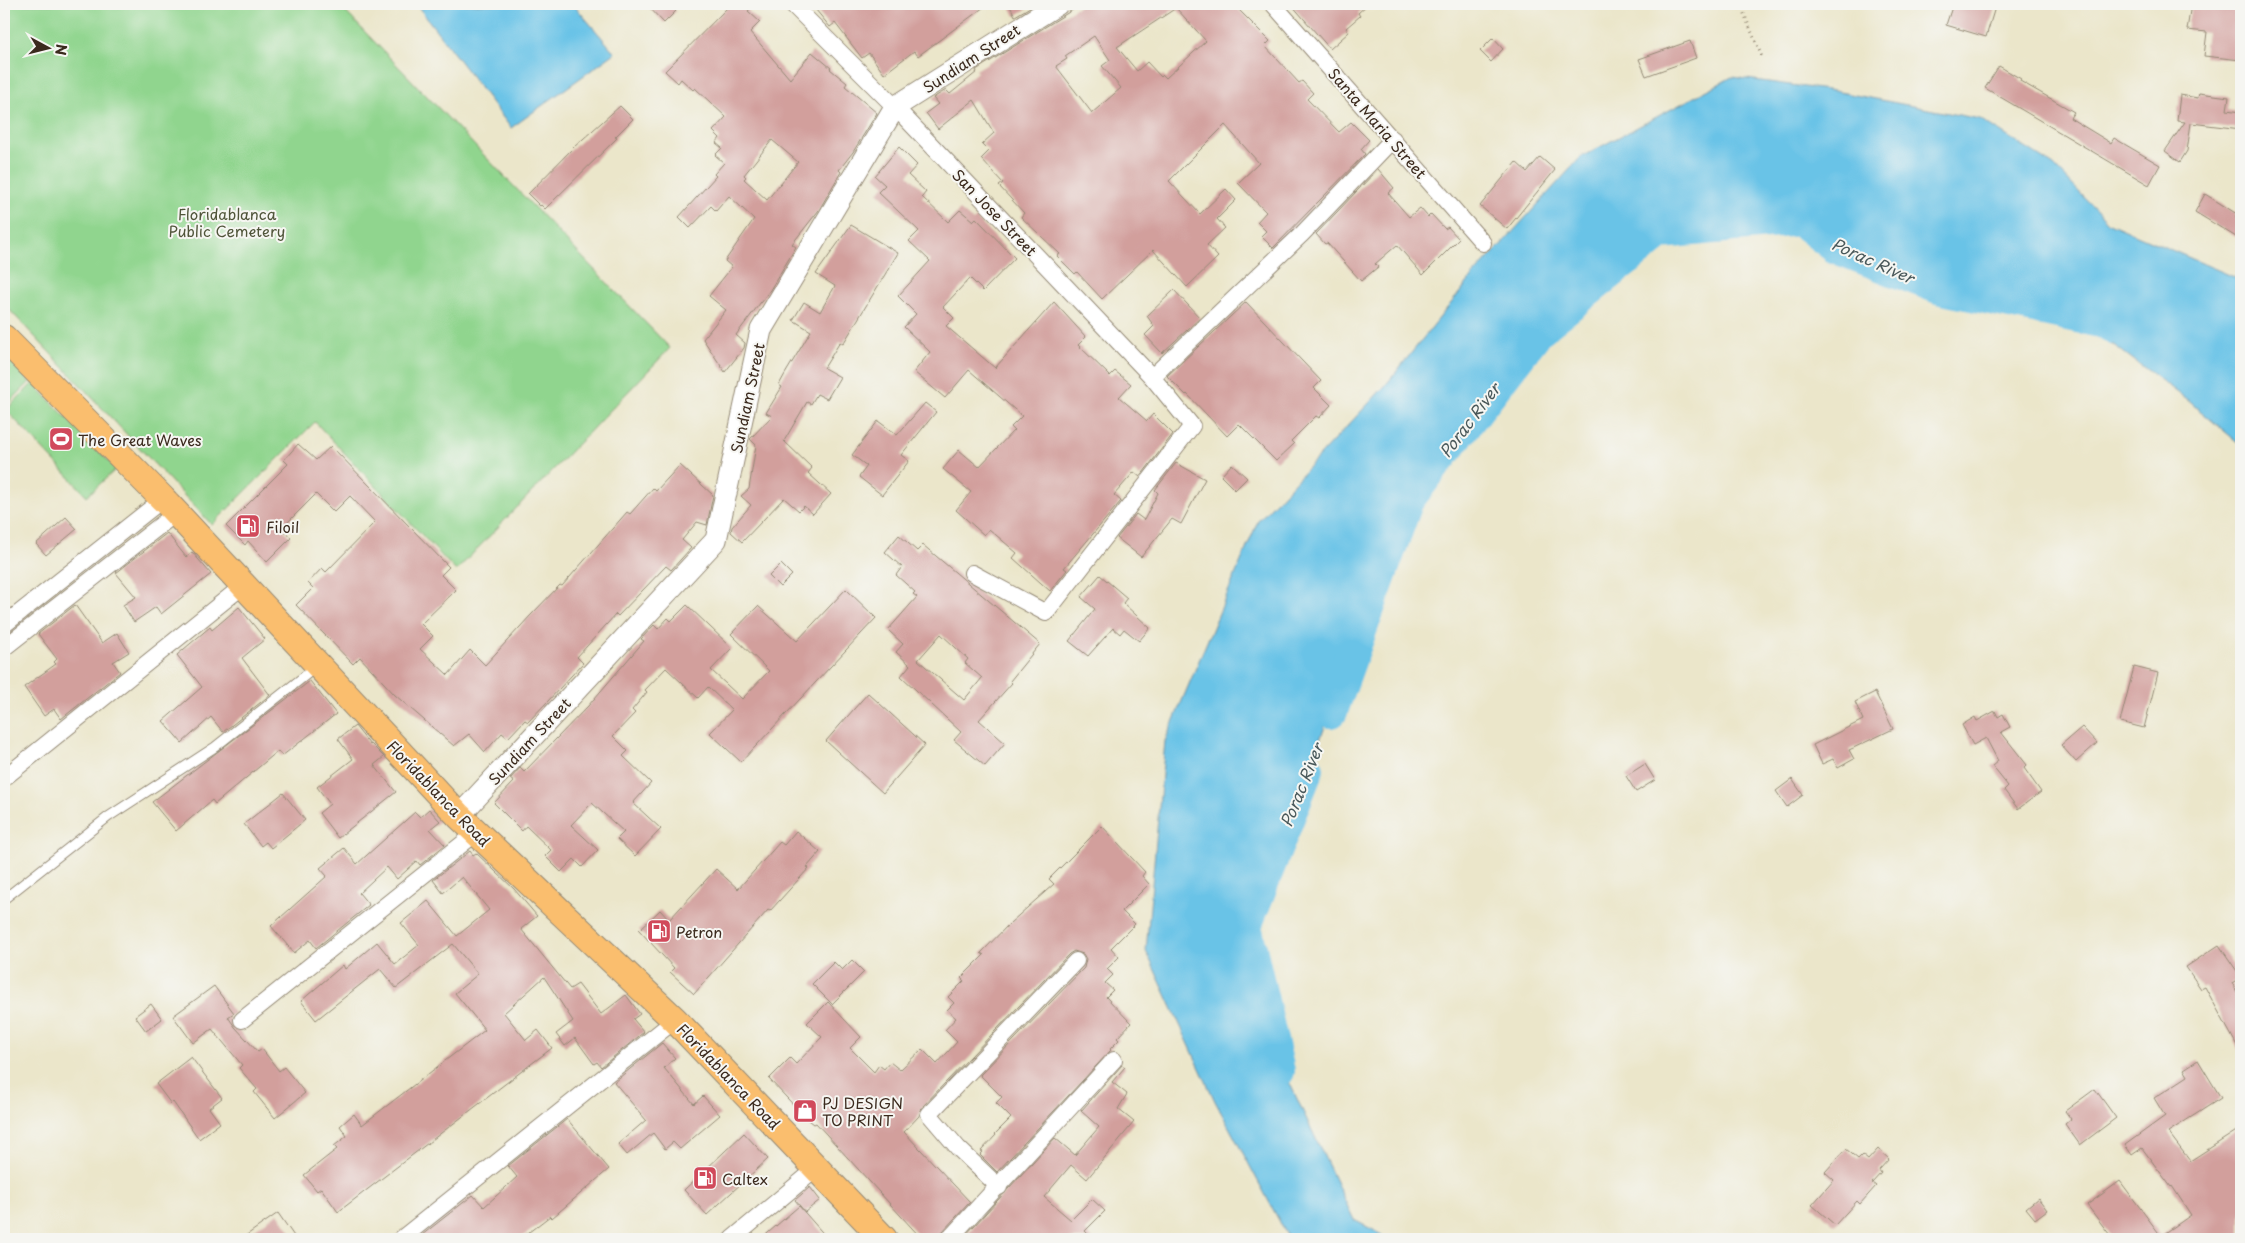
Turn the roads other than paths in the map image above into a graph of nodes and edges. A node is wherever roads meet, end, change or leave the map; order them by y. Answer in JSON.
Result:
{"nodes":[{"id":1,"x":792,"y":4,"type":"edge"},
{"id":2,"x":1058,"y":4,"type":"edge"},
{"id":3,"x":1273,"y":4,"type":"edge"},
{"id":4,"x":895,"y":107,"type":"junction"},
{"id":5,"x":1394,"y":139,"type":"junction"},
{"id":6,"x":1483,"y":243,"type":"dead end"},
{"id":7,"x":4,"y":338,"type":"edge"},
{"id":8,"x":1152,"y":377,"type":"junction"},
{"id":9,"x":170,"y":506,"type":"junction"},
{"id":10,"x":972,"y":573,"type":"dead end"},
{"id":11,"x":244,"y":586,"type":"junction"},
{"id":12,"x":4,"y":625,"type":"edge"},
{"id":13,"x":4,"y":648,"type":"edge"},
{"id":14,"x":318,"y":665,"type":"junction"},
{"id":15,"x":4,"y":778,"type":"edge"},
{"id":16,"x":468,"y":824,"type":"junction"},
{"id":17,"x":4,"y":899,"type":"edge"},
{"id":18,"x":1076,"y":961,"type":"dead end"},
{"id":19,"x":242,"y":1020,"type":"dead end"},
{"id":20,"x":675,"y":1020,"type":"junction"},
{"id":21,"x":1114,"y":1060,"type":"dead end"},
{"id":22,"x":817,"y":1168,"type":"junction"},
{"id":23,"x":999,"y":1187,"type":"junction"},
{"id":24,"x":401,"y":1239,"type":"edge"},
{"id":25,"x":732,"y":1239,"type":"edge"},
{"id":26,"x":884,"y":1239,"type":"edge"},
{"id":27,"x":949,"y":1239,"type":"edge"}],
"edges":[{"from":1,"to":4,"type":"street","name":"San Jose Street"},
{"from":2,"to":4,"type":"street","name":"Sundiam Street"},
{"from":3,"to":5,"type":"street","name":"Santa Maria Street"},
{"from":4,"to":8,"type":"street","name":"San Jose Street"},
{"from":4,"to":16,"type":"street","name":"Sundiam Street"},
{"from":5,"to":6,"type":"street","name":"Santa Maria Street"},
{"from":5,"to":8,"type":"street"},
{"from":7,"to":9,"type":"main road","name":"Floridablanca Road"},
{"from":8,"to":10,"type":"street","name":"San Jose Street"},
{"from":9,"to":11,"type":"main road","name":"Floridablanca Road"},
{"from":9,"to":12,"type":"street"},
{"from":9,"to":13,"type":"street"},
{"from":11,"to":14,"type":"main road","name":"Floridablanca Road"},
{"from":11,"to":15,"type":"street"},
{"from":14,"to":16,"type":"main road","name":"Floridablanca Road"},
{"from":14,"to":17,"type":"lane"},
{"from":16,"to":19,"type":"street"},
{"from":16,"to":20,"type":"main road","name":"Floridablanca Road"},
{"from":18,"to":23,"type":"street"},
{"from":20,"to":22,"type":"main road","name":"Floridablanca Road"},
{"from":20,"to":24,"type":"street"},
{"from":21,"to":23,"type":"street"},
{"from":22,"to":25,"type":"street"},
{"from":22,"to":26,"type":"main road","name":"Floridablanca Road"},
{"from":23,"to":27,"type":"street"}]}
